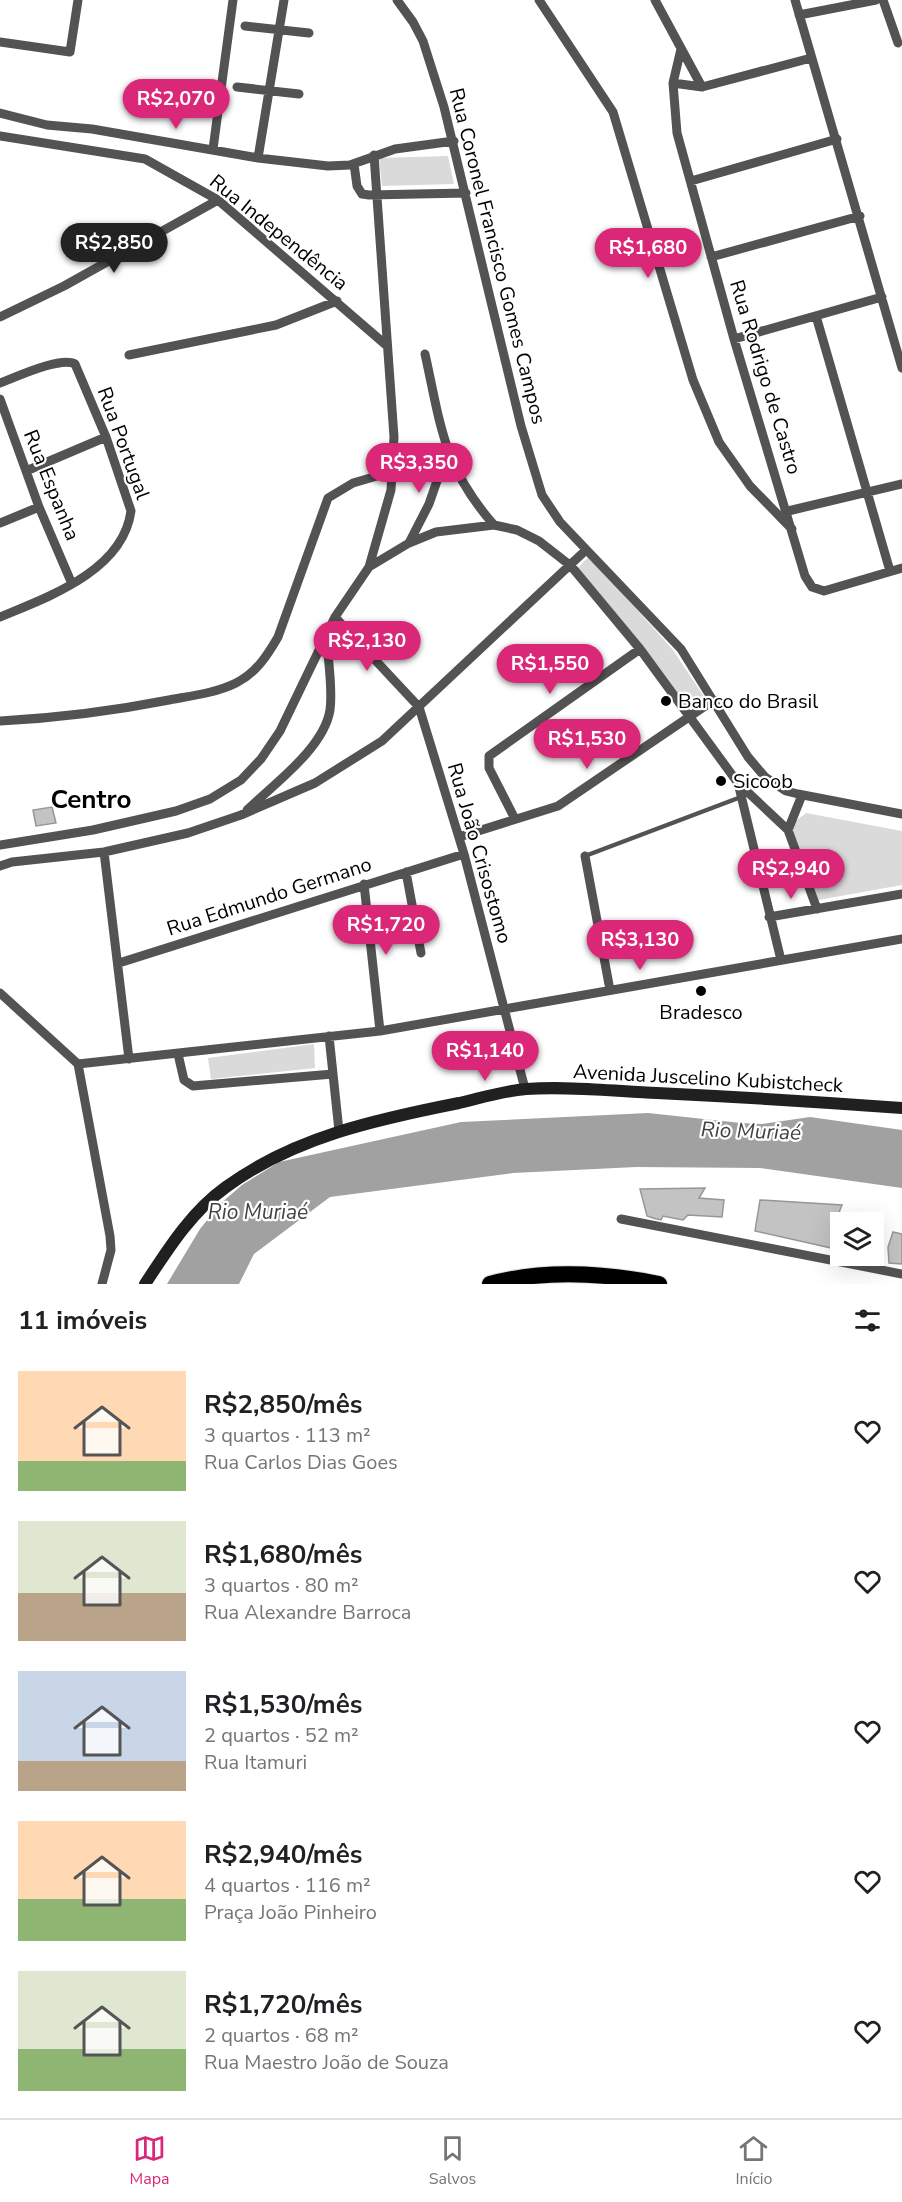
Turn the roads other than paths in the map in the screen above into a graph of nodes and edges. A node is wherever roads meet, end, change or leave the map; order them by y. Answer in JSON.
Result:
{"nodes":[{"id":1,"x":78,"y":0,"type":"edge"},
{"id":2,"x":233,"y":0,"type":"edge"},
{"id":3,"x":284,"y":0,"type":"edge"},
{"id":4,"x":397,"y":0,"type":"edge"},
{"id":5,"x":539,"y":0,"type":"edge"},
{"id":6,"x":655,"y":0,"type":"edge"},
{"id":7,"x":795,"y":0,"type":"edge"},
{"id":8,"x":876,"y":0,"type":"edge"},
{"id":9,"x":883,"y":0,"type":"edge"},
{"id":10,"x":799,"y":15,"type":"junction"},
{"id":11,"x":246,"y":26,"type":"dead end"},
{"id":12,"x":278,"y":30,"type":"junction"},
{"id":13,"x":309,"y":33,"type":"dead end"},
{"id":14,"x":0,"y":42,"type":"edge"},
{"id":15,"x":898,"y":43,"type":"dead end"},
{"id":16,"x":681,"y":49,"type":"junction"},
{"id":17,"x":812,"y":58,"type":"junction"},
{"id":18,"x":673,"y":83,"type":"junction"},
{"id":19,"x":237,"y":87,"type":"dead end"},
{"id":20,"x":702,"y":87,"type":"junction"},
{"id":21,"x":269,"y":91,"type":"junction"},
{"id":22,"x":299,"y":94,"type":"dead end"},
{"id":23,"x":0,"y":113,"type":"edge"},
{"id":24,"x":0,"y":136,"type":"edge"},
{"id":25,"x":837,"y":139,"type":"junction"},
{"id":26,"x":454,"y":141,"type":"junction"},
{"id":27,"x":213,"y":149,"type":"junction"},
{"id":28,"x":374,"y":155,"type":"junction"},
{"id":29,"x":258,"y":158,"type":"junction"},
{"id":30,"x":354,"y":164,"type":"junction"},
{"id":31,"x":691,"y":181,"type":"junction"},
{"id":32,"x":466,"y":193,"type":"junction"},
{"id":33,"x":376,"y":196,"type":"junction"},
{"id":34,"x":218,"y":201,"type":"junction"},
{"id":35,"x":860,"y":216,"type":"junction"},
{"id":36,"x":711,"y":257,"type":"junction"},
{"id":37,"x":882,"y":297,"type":"junction"},
{"id":38,"x":337,"y":301,"type":"junction"},
{"id":39,"x":816,"y":316,"type":"junction"},
{"id":40,"x":0,"y":317,"type":"edge"},
{"id":41,"x":734,"y":339,"type":"junction"},
{"id":42,"x":386,"y":345,"type":"junction"},
{"id":43,"x":425,"y":354,"type":"dead end"},
{"id":44,"x":129,"y":355,"type":"dead end"},
{"id":45,"x":902,"y":368,"type":"edge"},
{"id":46,"x":0,"y":383,"type":"edge"},
{"id":47,"x":0,"y":399,"type":"edge"},
{"id":48,"x":10,"y":431,"type":"junction"},
{"id":49,"x":0,"y":436,"type":"edge"},
{"id":50,"x":106,"y":437,"type":"junction"},
{"id":51,"x":447,"y":452,"type":"junction"},
{"id":52,"x":26,"y":471,"type":"junction"},
{"id":53,"x":394,"y":471,"type":"junction"},
{"id":54,"x":902,"y":484,"type":"edge"},
{"id":55,"x":865,"y":493,"type":"junction"},
{"id":56,"x":39,"y":507,"type":"junction"},
{"id":57,"x":788,"y":512,"type":"junction"},
{"id":58,"x":0,"y":523,"type":"edge"},
{"id":59,"x":495,"y":525,"type":"junction"},
{"id":60,"x":794,"y":531,"type":"junction"},
{"id":61,"x":409,"y":543,"type":"junction"},
{"id":62,"x":586,"y":550,"type":"junction"},
{"id":63,"x":570,"y":566,"type":"junction"},
{"id":64,"x":369,"y":567,"type":"junction"},
{"id":65,"x":902,"y":568,"type":"edge"},
{"id":66,"x":890,"y":571,"type":"junction"},
{"id":67,"x":72,"y":584,"type":"junction"},
{"id":68,"x":0,"y":617,"type":"edge"},
{"id":69,"x":335,"y":617,"type":"junction"},
{"id":70,"x":327,"y":639,"type":"junction"},
{"id":71,"x":640,"y":649,"type":"junction"},
{"id":72,"x":714,"y":700,"type":"junction"},
{"id":73,"x":419,"y":707,"type":"junction"},
{"id":74,"x":689,"y":717,"type":"junction"},
{"id":75,"x":0,"y":721,"type":"edge"},
{"id":76,"x":738,"y":783,"type":"junction"},
{"id":77,"x":802,"y":795,"type":"junction"},
{"id":78,"x":741,"y":797,"type":"junction"},
{"id":79,"x":902,"y":814,"type":"edge"},
{"id":80,"x":241,"y":815,"type":"junction"},
{"id":81,"x":515,"y":819,"type":"junction"},
{"id":82,"x":788,"y":830,"type":"junction"},
{"id":83,"x":459,"y":837,"type":"junction"},
{"id":84,"x":0,"y":846,"type":"edge"},
{"id":85,"x":104,"y":852,"type":"junction"},
{"id":86,"x":464,"y":854,"type":"junction"},
{"id":87,"x":585,"y":856,"type":"joint"},
{"id":88,"x":0,"y":864,"type":"edge"},
{"id":89,"x":406,"y":872,"type":"junction"},
{"id":90,"x":364,"y":884,"type":"junction"},
{"id":91,"x":902,"y":894,"type":"edge"},
{"id":92,"x":817,"y":909,"type":"junction"},
{"id":93,"x":769,"y":917,"type":"junction"},
{"id":94,"x":902,"y":939,"type":"edge"},
{"id":95,"x":421,"y":953,"type":"dead end"},
{"id":96,"x":781,"y":960,"type":"junction"},
{"id":97,"x":119,"y":963,"type":"junction"},
{"id":98,"x":610,"y":990,"type":"junction"},
{"id":99,"x":0,"y":993,"type":"edge"},
{"id":100,"x":504,"y":1009,"type":"junction"},
{"id":101,"x":380,"y":1031,"type":"junction"},
{"id":102,"x":329,"y":1036,"type":"junction"},
{"id":103,"x":178,"y":1054,"type":"junction"},
{"id":104,"x":129,"y":1059,"type":"junction"},
{"id":105,"x":78,"y":1065,"type":"junction"},
{"id":106,"x":333,"y":1074,"type":"junction"},
{"id":107,"x":525,"y":1089,"type":"junction"},
{"id":108,"x":902,"y":1108,"type":"edge"},
{"id":109,"x":339,"y":1131,"type":"junction"},
{"id":110,"x":621,"y":1219,"type":"dead end"},
{"id":111,"x":902,"y":1274,"type":"edge"},
{"id":112,"x":102,"y":1284,"type":"edge"},
{"id":113,"x":145,"y":1284,"type":"edge"},
{"id":114,"x":490,"y":1284,"type":"edge"},
{"id":115,"x":659,"y":1284,"type":"edge"}],
"edges":[{"from":1,"to":14,"type":"street"},
{"from":2,"to":27,"type":"street"},
{"from":3,"to":12,"type":"street"},
{"from":4,"to":26,"type":"street","name":"Rua Coronel Francisco Gomes Campos"},
{"from":5,"to":60,"type":"street"},
{"from":6,"to":16,"type":"street"},
{"from":7,"to":10,"type":"street"},
{"from":8,"to":10,"type":"street"},
{"from":9,"to":15,"type":"street"},
{"from":10,"to":17,"type":"street"},
{"from":11,"to":12,"type":"street"},
{"from":12,"to":13,"type":"street"},
{"from":12,"to":21,"type":"street"},
{"from":16,"to":18,"type":"street","name":"Rua Rodrigo de Castro"},
{"from":16,"to":20,"type":"street"},
{"from":17,"to":20,"type":"street"},
{"from":17,"to":25,"type":"street"},
{"from":18,"to":20,"type":"street"},
{"from":18,"to":31,"type":"street","name":"Rua Rodrigo de Castro"},
{"from":19,"to":21,"type":"street"},
{"from":21,"to":22,"type":"street"},
{"from":21,"to":29,"type":"street"},
{"from":23,"to":27,"type":"street"},
{"from":24,"to":34,"type":"street","name":"Rua Independência"},
{"from":25,"to":31,"type":"street"},
{"from":25,"to":35,"type":"street"},
{"from":26,"to":28,"type":"street"},
{"from":26,"to":32,"type":"street","name":"Rua Coronel Francisco Gomes Campos"},
{"from":27,"to":29,"type":"street"},
{"from":28,"to":30,"type":"street"},
{"from":28,"to":33,"type":"street"},
{"from":29,"to":30,"type":"street"},
{"from":30,"to":33,"type":"street"},
{"from":31,"to":36,"type":"street","name":"Rua Rodrigo de Castro"},
{"from":32,"to":33,"type":"street"},
{"from":32,"to":62,"type":"street","name":"Rua Coronel Francisco Gomes Campos"},
{"from":33,"to":42,"type":"street"},
{"from":34,"to":38,"type":"street","name":"Rua Independência"},
{"from":34,"to":40,"type":"street"},
{"from":35,"to":36,"type":"street"},
{"from":35,"to":37,"type":"street"},
{"from":36,"to":41,"type":"street","name":"Rua Rodrigo de Castro"},
{"from":37,"to":39,"type":"street"},
{"from":37,"to":45,"type":"street"},
{"from":38,"to":42,"type":"street","name":"Rua Independência"},
{"from":38,"to":44,"type":"street"},
{"from":39,"to":41,"type":"street"},
{"from":39,"to":55,"type":"street"},
{"from":41,"to":57,"type":"street","name":"Rua Rodrigo de Castro"},
{"from":42,"to":53,"type":"street"},
{"from":43,"to":51,"type":"street"},
{"from":46,"to":50,"type":"street","name":"Rua Portugal"},
{"from":47,"to":48,"type":"street","name":"Rua Espanha"},
{"from":48,"to":49,"type":"street"},
{"from":48,"to":52,"type":"street","name":"Rua Espanha"},
{"from":50,"to":52,"type":"street"},
{"from":50,"to":67,"type":"street","name":"Rua Portugal"},
{"from":51,"to":59,"type":"street"},
{"from":51,"to":61,"type":"street"},
{"from":52,"to":56,"type":"street","name":"Rua Espanha"},
{"from":53,"to":64,"type":"street"},
{"from":53,"to":75,"type":"street"},
{"from":54,"to":55,"type":"street"},
{"from":55,"to":57,"type":"street"},
{"from":55,"to":66,"type":"street"},
{"from":56,"to":58,"type":"street"},
{"from":56,"to":67,"type":"street","name":"Rua Espanha"},
{"from":57,"to":60,"type":"street","name":"Rua Rodrigo de Castro"},
{"from":59,"to":61,"type":"street"},
{"from":59,"to":63,"type":"street"},
{"from":60,"to":66,"type":"street","name":"Rua Rodrigo de Castro"},
{"from":61,"to":64,"type":"street"},
{"from":62,"to":63,"type":"street"},
{"from":62,"to":72,"type":"street","name":"Rua Coronel Francisco Gomes Campos"},
{"from":63,"to":71,"type":"street"},
{"from":63,"to":73,"type":"street"},
{"from":64,"to":69,"type":"street"},
{"from":65,"to":66,"type":"street"},
{"from":67,"to":68,"type":"street","name":"Rua Portugal"},
{"from":69,"to":70,"type":"street"},
{"from":69,"to":73,"type":"street"},
{"from":70,"to":80,"type":"street"},
{"from":70,"to":84,"type":"street"},
{"from":71,"to":74,"type":"street"},
{"from":71,"to":81,"type":"street"},
{"from":72,"to":74,"type":"street"},
{"from":72,"to":77,"type":"street","name":"Rua Coronel Francisco Gomes Campos"},
{"from":73,"to":80,"type":"street"},
{"from":73,"to":83,"type":"street","name":"Rua João Crisostomo"},
{"from":74,"to":76,"type":"street"},
{"from":74,"to":81,"type":"street"},
{"from":76,"to":78,"type":"street"},
{"from":76,"to":82,"type":"street"},
{"from":77,"to":79,"type":"street"},
{"from":77,"to":82,"type":"street"},
{"from":78,"to":87,"type":"lane"},
{"from":78,"to":93,"type":"street"},
{"from":80,"to":85,"type":"street"},
{"from":81,"to":83,"type":"street"},
{"from":82,"to":92,"type":"street"},
{"from":83,"to":86,"type":"street","name":"Rua João Crisostomo"},
{"from":85,"to":88,"type":"street"},
{"from":85,"to":97,"type":"street"},
{"from":86,"to":89,"type":"street","name":"Rua Edmundo Germano"},
{"from":86,"to":100,"type":"street","name":"Rua João Crisostomo"},
{"from":87,"to":98,"type":"street"},
{"from":89,"to":90,"type":"street","name":"Rua Edmundo Germano"},
{"from":89,"to":95,"type":"street"},
{"from":90,"to":97,"type":"street","name":"Rua Edmundo Germano"},
{"from":90,"to":101,"type":"street"},
{"from":91,"to":92,"type":"street"},
{"from":92,"to":93,"type":"street"},
{"from":93,"to":96,"type":"street"},
{"from":94,"to":96,"type":"street"},
{"from":96,"to":98,"type":"street"},
{"from":97,"to":104,"type":"street"},
{"from":98,"to":100,"type":"street"},
{"from":99,"to":105,"type":"street"},
{"from":100,"to":101,"type":"street"},
{"from":100,"to":107,"type":"street","name":"Rua João Crisostomo"},
{"from":101,"to":102,"type":"street"},
{"from":102,"to":103,"type":"street"},
{"from":102,"to":106,"type":"street"},
{"from":103,"to":104,"type":"street"},
{"from":103,"to":106,"type":"street"},
{"from":104,"to":105,"type":"street"},
{"from":105,"to":112,"type":"street"},
{"from":106,"to":109,"type":"street"},
{"from":107,"to":108,"type":"street","name":"Avenida Juscelino Kubistcheck"},
{"from":107,"to":109,"type":"street","name":"Avenida Juscelino Kubistcheck"},
{"from":109,"to":113,"type":"street","name":"Avenida Juscelino Kubistcheck"},
{"from":110,"to":111,"type":"street"},
{"from":114,"to":115,"type":"highway"}]}
